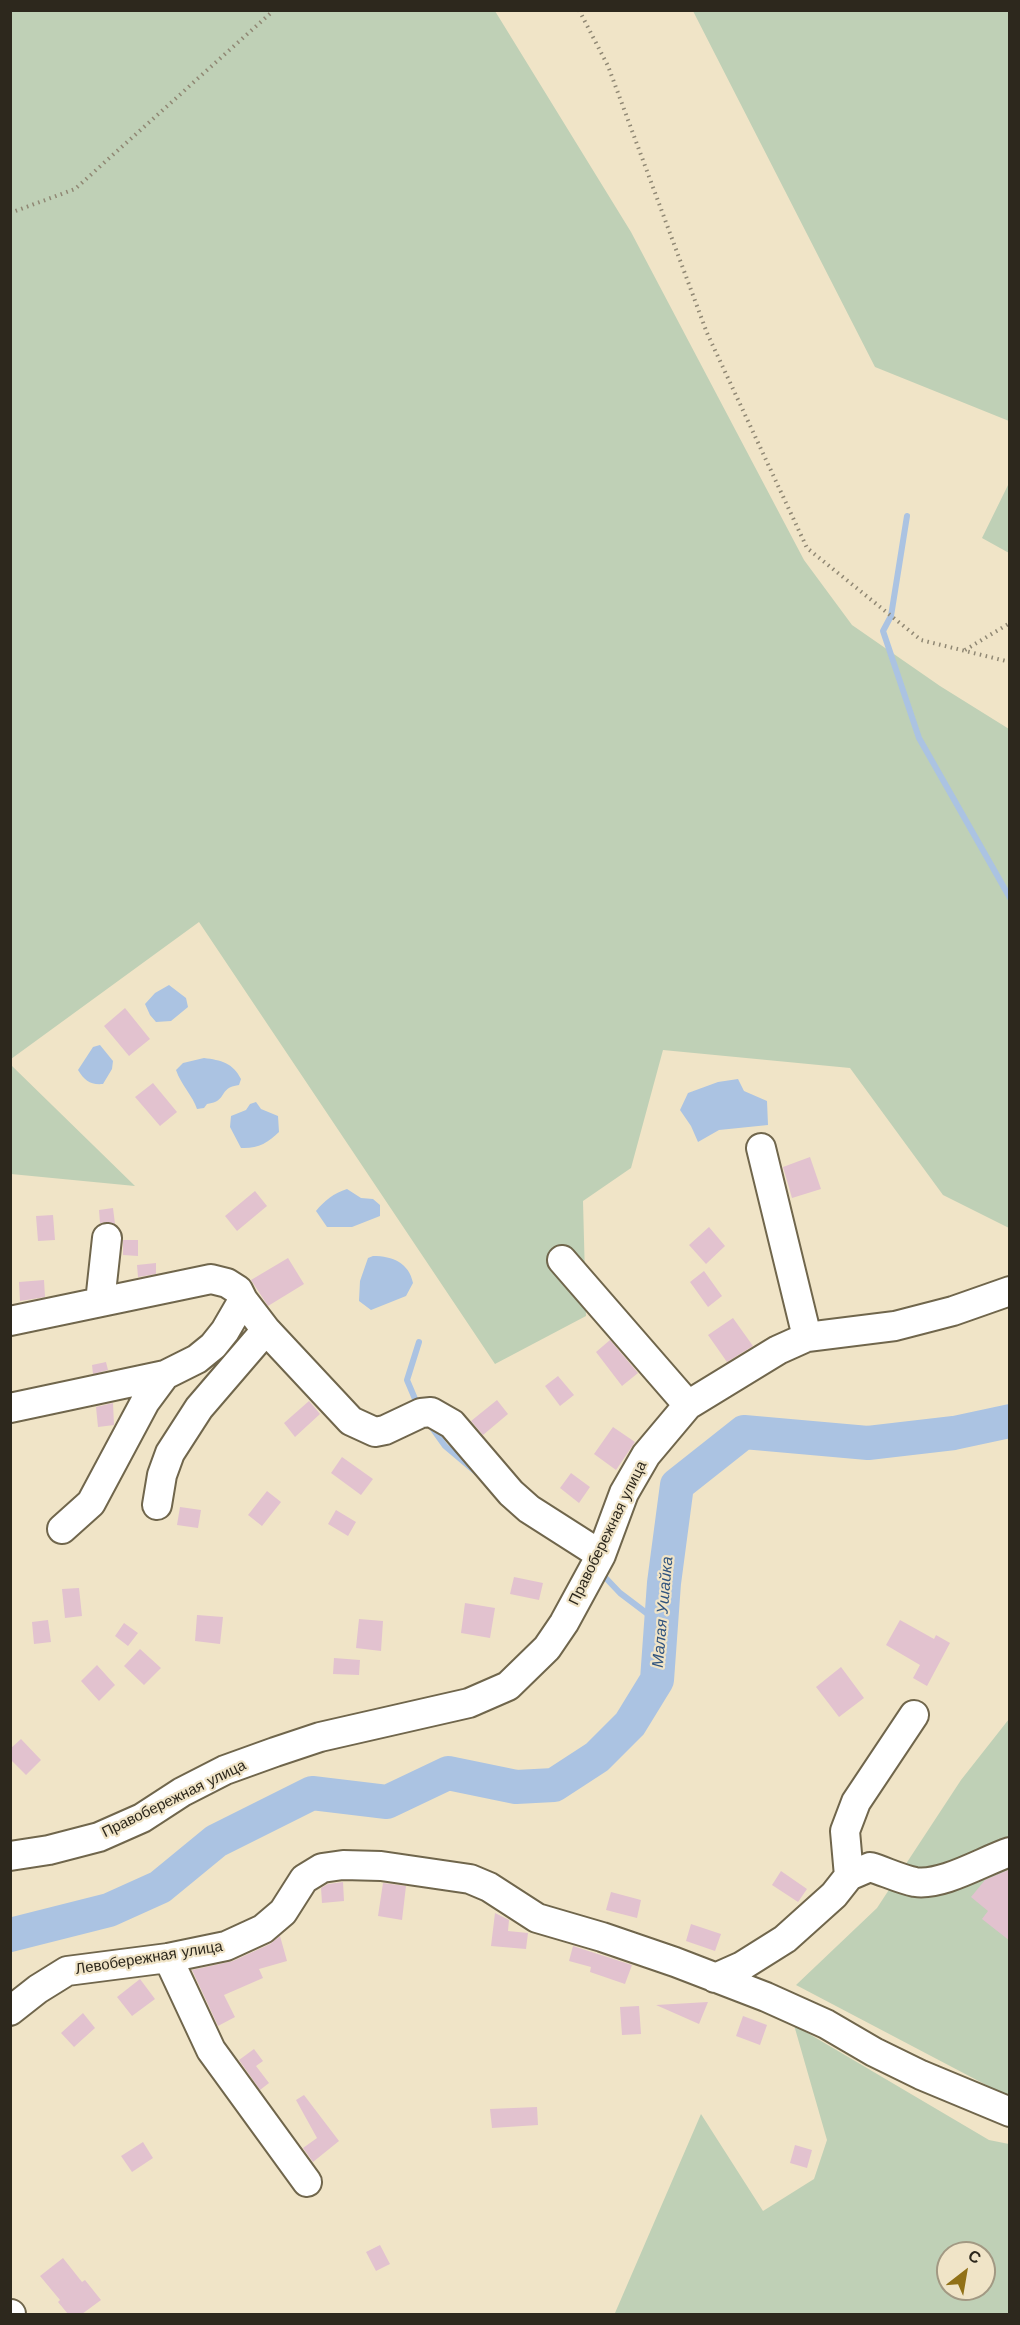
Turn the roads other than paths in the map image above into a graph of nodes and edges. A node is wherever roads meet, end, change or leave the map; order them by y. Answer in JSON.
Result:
{"nodes":[{"id":1,"x":761,"y":1148,"type":"dead end"},
{"id":2,"x":107,"y":1238,"type":"dead end"},
{"id":3,"x":562,"y":1260,"type":"dead end"},
{"id":4,"x":1010,"y":1291,"type":"edge"},
{"id":5,"x":243,"y":1300,"type":"junction"},
{"id":6,"x":100,"y":1302,"type":"junction"},
{"id":7,"x":10,"y":1321,"type":"edge"},
{"id":8,"x":266,"y":1330,"type":"junction"},
{"id":9,"x":807,"y":1337,"type":"junction"},
{"id":10,"x":165,"y":1375,"type":"junction"},
{"id":11,"x":688,"y":1405,"type":"junction"},
{"id":12,"x":10,"y":1408,"type":"edge"},
{"id":13,"x":157,"y":1505,"type":"dead end"},
{"id":14,"x":63,"y":1529,"type":"dead end"},
{"id":15,"x":601,"y":1555,"type":"junction"},
{"id":16,"x":914,"y":1715,"type":"dead end"},
{"id":17,"x":1010,"y":1852,"type":"edge"},
{"id":18,"x":10,"y":1856,"type":"edge"},
{"id":19,"x":849,"y":1876,"type":"junction"},
{"id":20,"x":168,"y":1958,"type":"junction"},
{"id":21,"x":715,"y":1978,"type":"junction"},
{"id":22,"x":10,"y":2011,"type":"edge"},
{"id":23,"x":1010,"y":2112,"type":"edge"},
{"id":24,"x":307,"y":2182,"type":"dead end"}],
"edges":[{"from":1,"to":9,"type":"street"},
{"from":2,"to":6,"type":"street"},
{"from":3,"to":11,"type":"street"},
{"from":4,"to":9,"type":"street","name":"Правобережная улица"},
{"from":5,"to":6,"type":"street"},
{"from":5,"to":8,"type":"street"},
{"from":5,"to":10,"type":"street"},
{"from":6,"to":7,"type":"street"},
{"from":8,"to":13,"type":"street"},
{"from":8,"to":15,"type":"street"},
{"from":9,"to":11,"type":"street","name":"Правобережная улица"},
{"from":10,"to":12,"type":"street"},
{"from":10,"to":14,"type":"street"},
{"from":11,"to":15,"type":"street","name":"Правобережная улица"},
{"from":15,"to":18,"type":"street","name":"Правобережная улица"},
{"from":16,"to":19,"type":"street"},
{"from":17,"to":19,"type":"street"},
{"from":19,"to":21,"type":"street"},
{"from":20,"to":21,"type":"street","name":"Левобережная улица"},
{"from":20,"to":22,"type":"street","name":"Левобережная улица"},
{"from":20,"to":24,"type":"street"},
{"from":21,"to":23,"type":"street","name":"Левобережная улица"}]}
